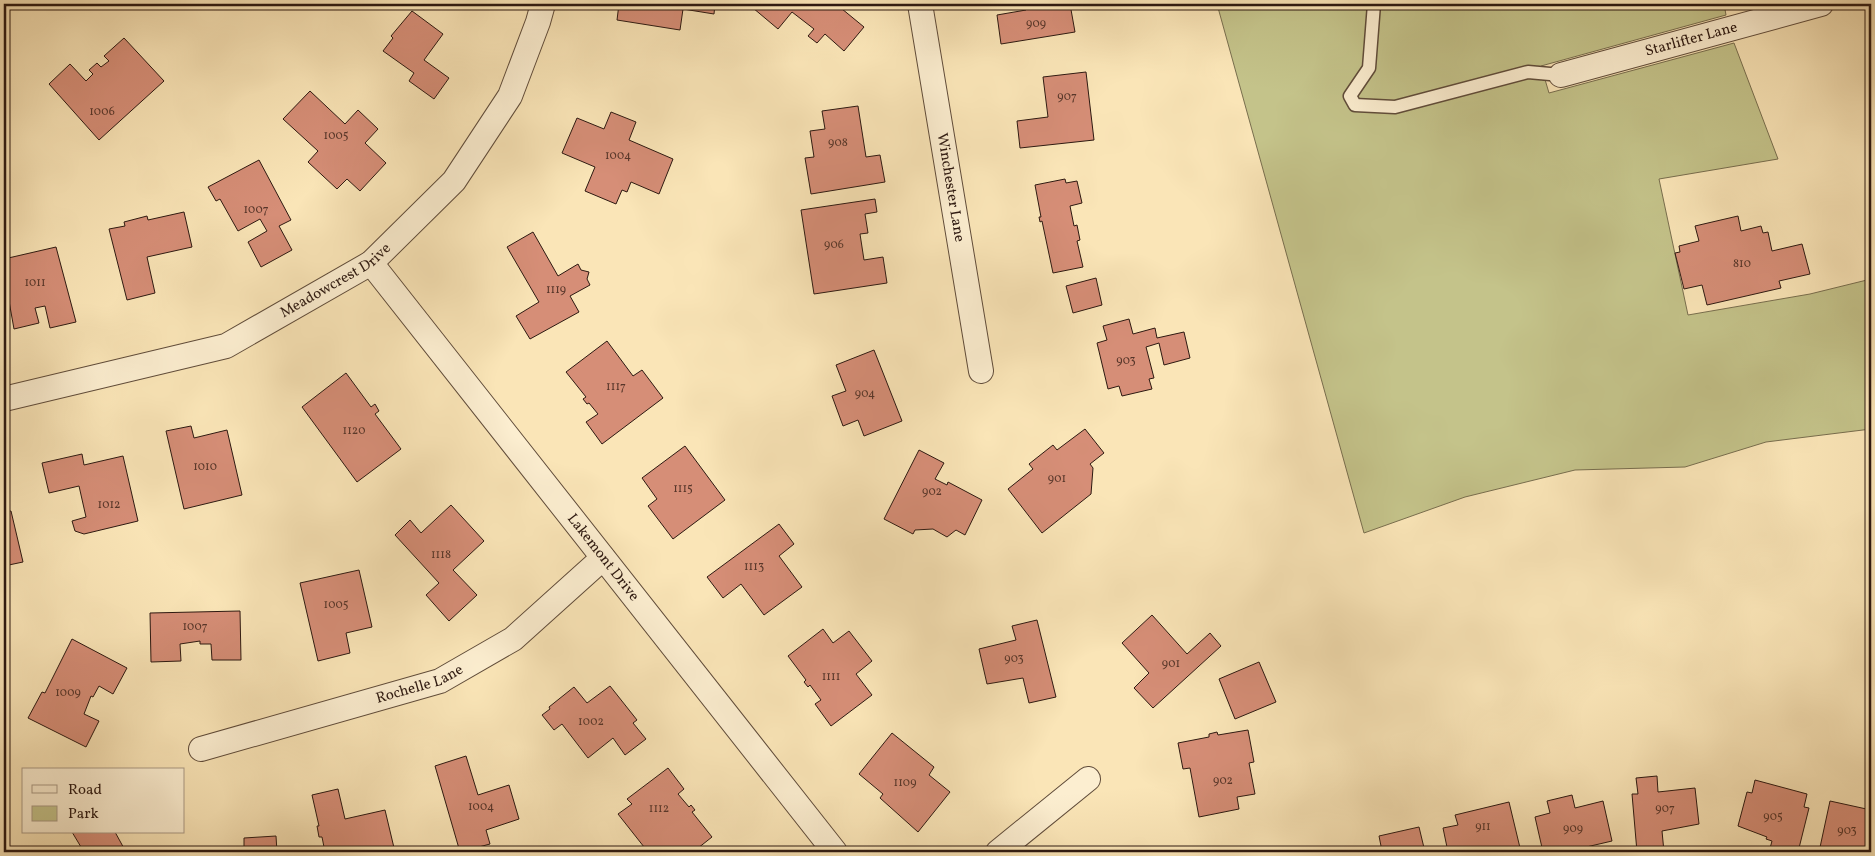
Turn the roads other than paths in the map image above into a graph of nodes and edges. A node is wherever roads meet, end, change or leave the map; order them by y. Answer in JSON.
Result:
{"nodes":[{"id":1,"x":543,"y":4,"type":"edge"},
{"id":2,"x":920,"y":4,"type":"edge"},
{"id":3,"x":1374,"y":4,"type":"edge"},
{"id":4,"x":1821,"y":4,"type":"edge"},
{"id":5,"x":1561,"y":76,"type":"joint"},
{"id":6,"x":371,"y":263,"type":"junction"},
{"id":7,"x":981,"y":371,"type":"dead end"},
{"id":8,"x":4,"y":398,"type":"edge"},
{"id":9,"x":604,"y":558,"type":"junction"},
{"id":10,"x":201,"y":749,"type":"dead end"},
{"id":11,"x":1088,"y":779,"type":"dead end"},
{"id":12,"x":835,"y":852,"type":"edge"},
{"id":13,"x":998,"y":852,"type":"edge"}],
"edges":[{"from":1,"to":6,"type":"street","name":"Meadowcrest Drive"},
{"from":2,"to":7,"type":"street","name":"Winchester Lane"},
{"from":3,"to":5,"type":"lane"},
{"from":4,"to":5,"type":"street","name":"Starlifter Lane"},
{"from":6,"to":8,"type":"street","name":"Meadowcrest Drive"},
{"from":6,"to":9,"type":"street","name":"Lakemont Drive"},
{"from":9,"to":10,"type":"street","name":"Rochelle Lane"},
{"from":9,"to":12,"type":"street","name":"Lakemont Drive"},
{"from":11,"to":13,"type":"street"}]}
